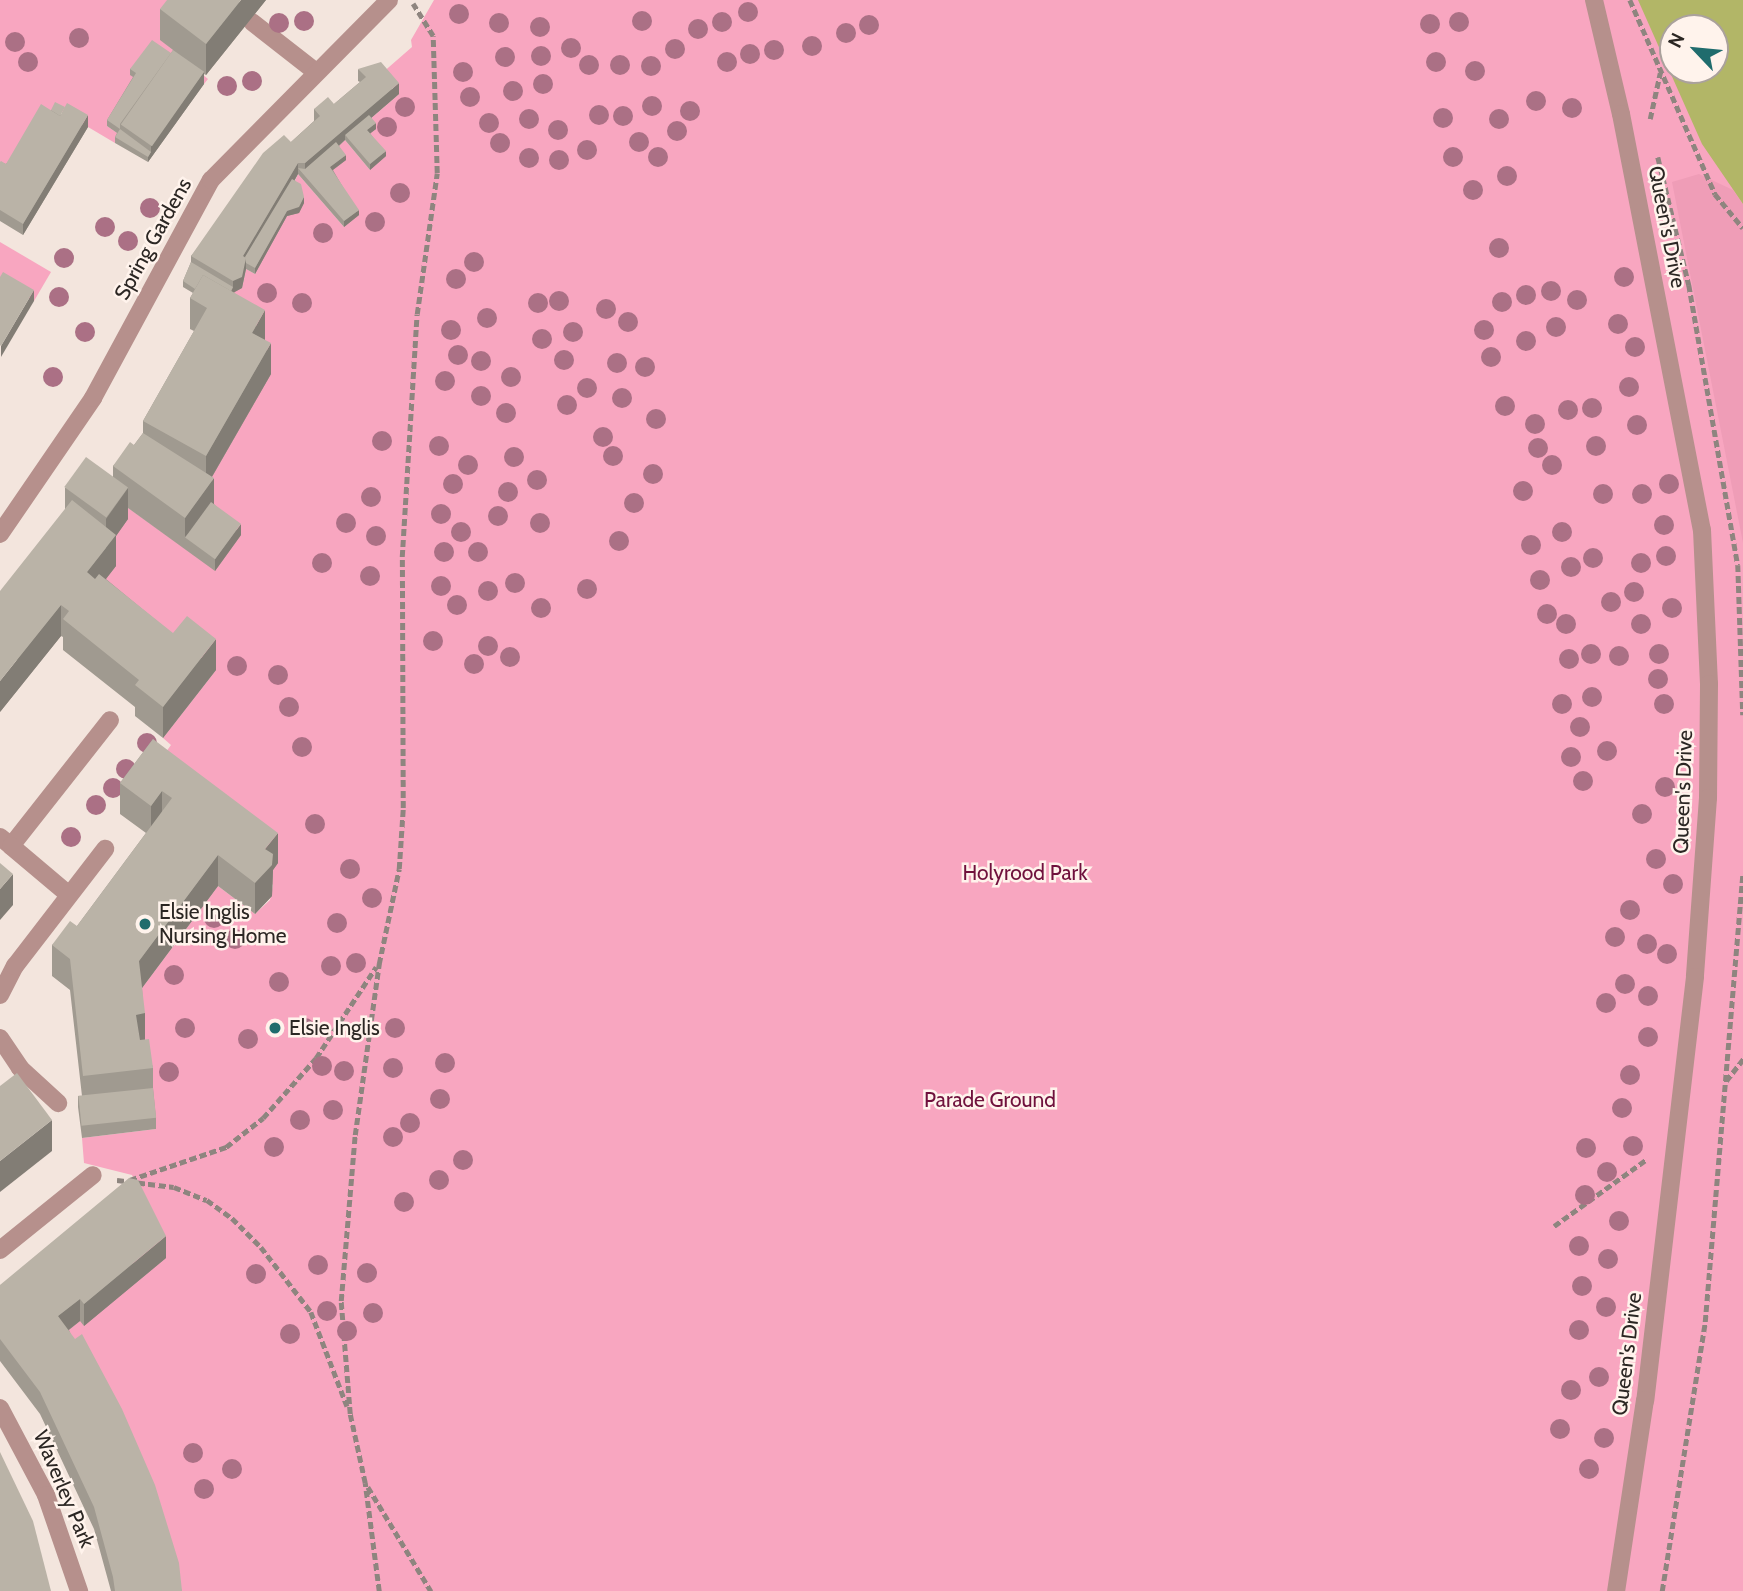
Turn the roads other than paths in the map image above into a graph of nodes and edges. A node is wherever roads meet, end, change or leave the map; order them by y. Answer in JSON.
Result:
{"nodes":[{"id":1,"x":389,"y":0,"type":"edge"},
{"id":2,"x":1594,"y":0,"type":"edge"},
{"id":3,"x":252,"y":22,"type":"dead end"},
{"id":4,"x":316,"y":72,"type":"junction"},
{"id":5,"x":0,"y":534,"type":"edge"},
{"id":6,"x":110,"y":720,"type":"dead end"},
{"id":7,"x":5,"y":842,"type":"edge"},
{"id":8,"x":105,"y":849,"type":"dead end"},
{"id":9,"x":68,"y":894,"type":"junction"},
{"id":10,"x":0,"y":995,"type":"edge"},
{"id":11,"x":0,"y":1038,"type":"edge"},
{"id":12,"x":58,"y":1103,"type":"dead end"},
{"id":13,"x":93,"y":1175,"type":"dead end"},
{"id":14,"x":0,"y":1250,"type":"edge"},
{"id":15,"x":0,"y":1408,"type":"edge"},
{"id":16,"x":79,"y":1591,"type":"edge"},
{"id":17,"x":1616,"y":1591,"type":"edge"}],
"edges":[{"from":1,"to":4,"type":"street","name":"Spring Gardens"},
{"from":2,"to":17,"type":"street","name":"Queen's Drive"},
{"from":3,"to":4,"type":"street"},
{"from":4,"to":5,"type":"street","name":"Spring Gardens"},
{"from":6,"to":7,"type":"street"},
{"from":7,"to":9,"type":"street"},
{"from":8,"to":9,"type":"street"},
{"from":9,"to":10,"type":"street"},
{"from":11,"to":12,"type":"street"},
{"from":13,"to":14,"type":"street"},
{"from":15,"to":16,"type":"street","name":"Waverley Park"}]}
